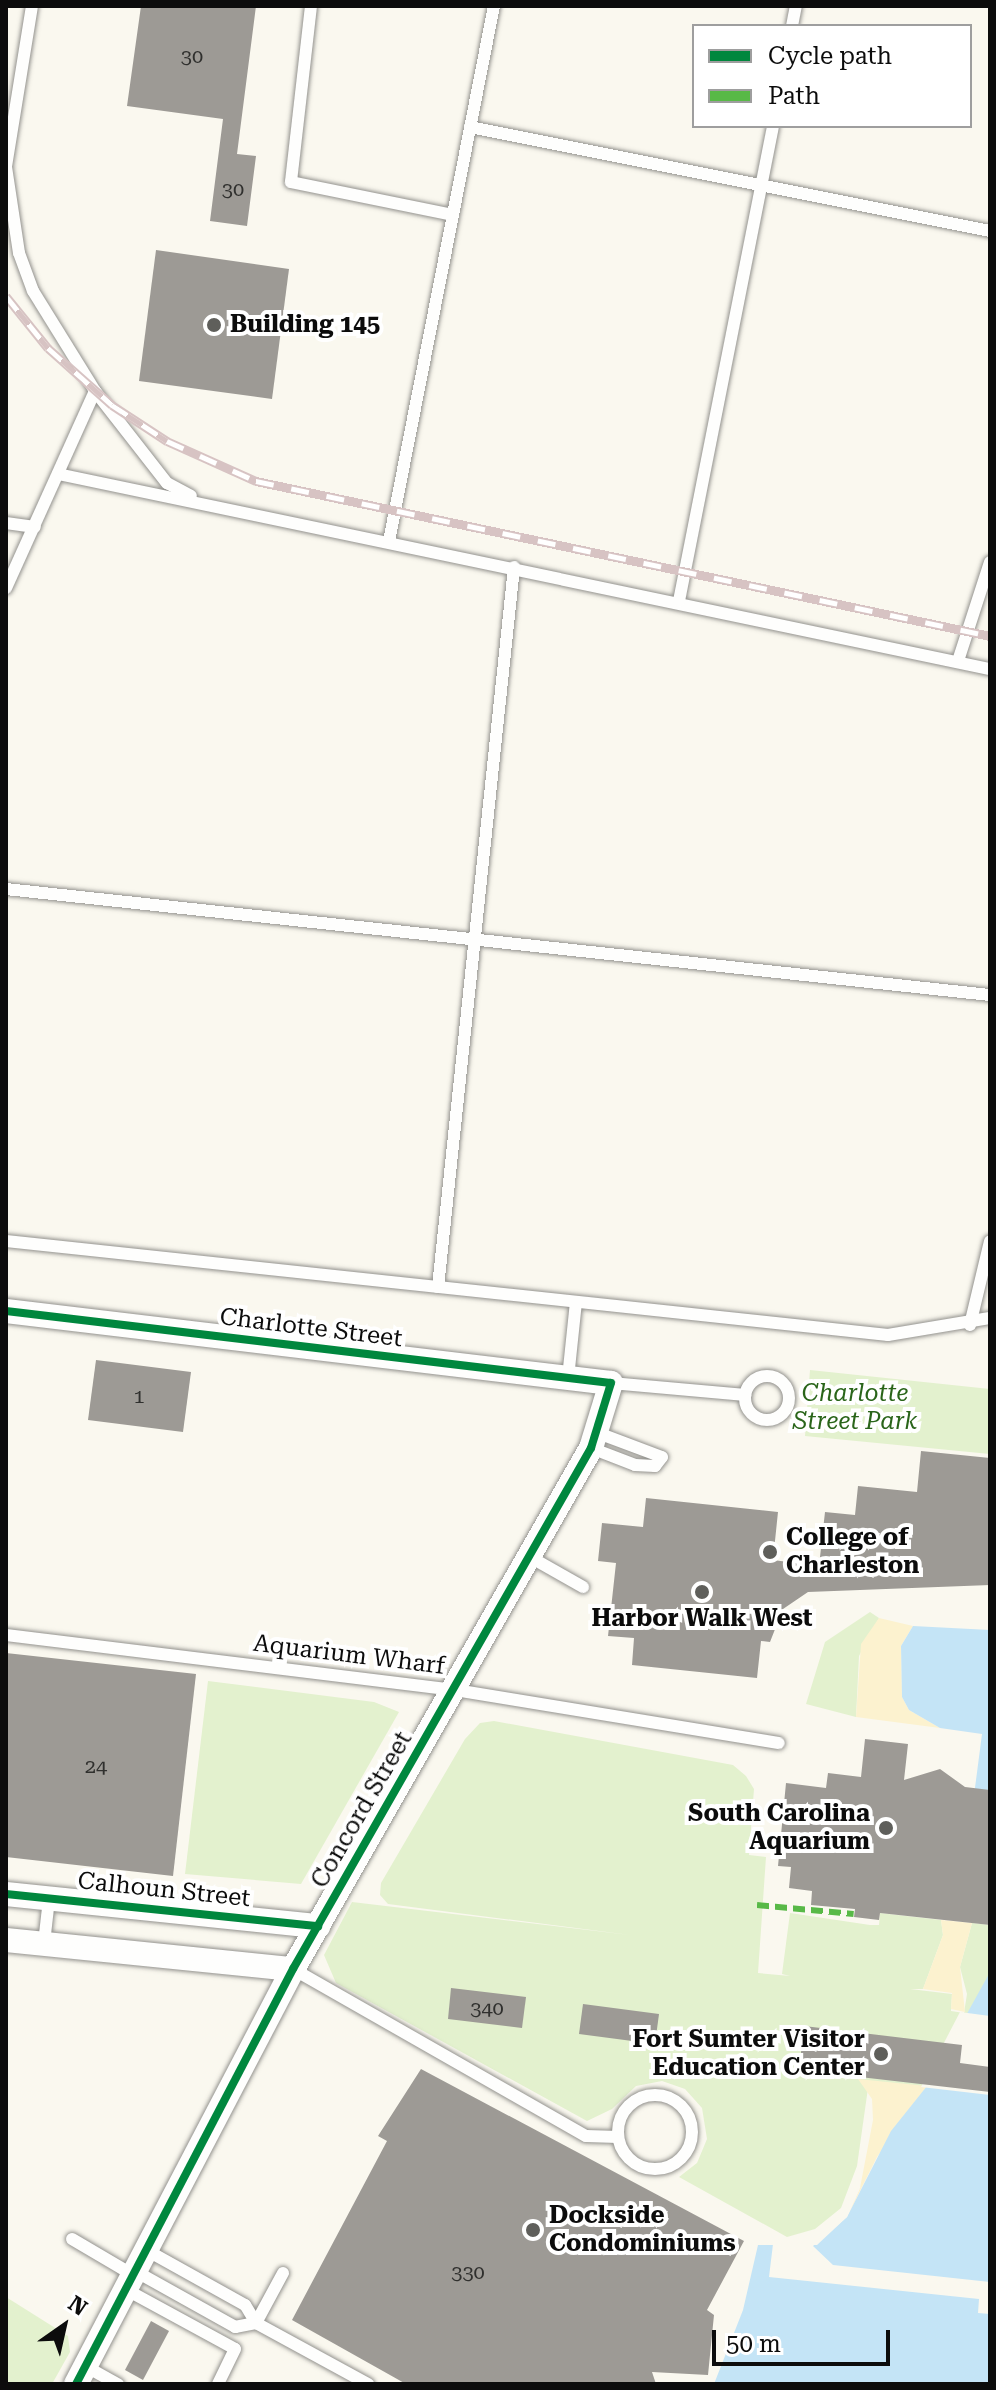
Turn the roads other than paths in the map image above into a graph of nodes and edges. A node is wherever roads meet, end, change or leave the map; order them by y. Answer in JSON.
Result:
{"nodes":[{"id":1,"x":32,"y":6,"type":"edge"},
{"id":2,"x":311,"y":6,"type":"edge"},
{"id":3,"x":494,"y":6,"type":"edge"},
{"id":4,"x":470,"y":127,"type":"junction"},
{"id":5,"x":773,"y":128,"type":"edge"},
{"id":6,"x":762,"y":185,"type":"junction"},
{"id":7,"x":453,"y":215,"type":"junction"},
{"id":8,"x":990,"y":231,"type":"edge"},
{"id":9,"x":95,"y":391,"type":"junction"},
{"id":10,"x":58,"y":474,"type":"junction"},
{"id":11,"x":208,"y":504,"type":"junction"},
{"id":12,"x":6,"y":523,"type":"edge"},
{"id":13,"x":35,"y":527,"type":"junction"},
{"id":14,"x":389,"y":541,"type":"junction"},
{"id":15,"x":990,"y":562,"type":"edge"},
{"id":16,"x":514,"y":567,"type":"junction"},
{"id":17,"x":986,"y":585,"type":"edge"},
{"id":18,"x":6,"y":588,"type":"edge"},
{"id":19,"x":679,"y":601,"type":"junction"},
{"id":20,"x":958,"y":661,"type":"junction"},
{"id":21,"x":990,"y":669,"type":"edge"},
{"id":22,"x":6,"y":889,"type":"edge"},
{"id":23,"x":478,"y":938,"type":"junction"},
{"id":24,"x":990,"y":995,"type":"edge"},
{"id":25,"x":6,"y":1241,"type":"edge"},
{"id":26,"x":990,"y":1241,"type":"edge"},
{"id":27,"x":986,"y":1277,"type":"edge"},
{"id":28,"x":438,"y":1287,"type":"junction"},
{"id":29,"x":576,"y":1302,"type":"junction"},
{"id":30,"x":6,"y":1311,"type":"edge"},
{"id":31,"x":990,"y":1318,"type":"edge"},
{"id":32,"x":970,"y":1325,"type":"junction"},
{"id":33,"x":568,"y":1378,"type":"junction"},
{"id":34,"x":611,"y":1383,"type":"junction"},
{"id":35,"x":745,"y":1395,"type":"dead end"},
{"id":36,"x":530,"y":1557,"type":"junction"},
{"id":37,"x":583,"y":1587,"type":"dead end"},
{"id":38,"x":6,"y":1635,"type":"edge"},
{"id":39,"x":455,"y":1690,"type":"junction"},
{"id":40,"x":779,"y":1743,"type":"dead end"},
{"id":41,"x":6,"y":1894,"type":"edge"},
{"id":42,"x":49,"y":1899,"type":"junction"},
{"id":43,"x":318,"y":1926,"type":"junction"},
{"id":44,"x":6,"y":1940,"type":"edge"},
{"id":45,"x":44,"y":1943,"type":"junction"},
{"id":46,"x":293,"y":1969,"type":"junction"},
{"id":47,"x":618,"y":2137,"type":"junction"},
{"id":48,"x":72,"y":2239,"type":"dead end"},
{"id":49,"x":135,"y":2271,"type":"junction"},
{"id":50,"x":283,"y":2273,"type":"dead end"},
{"id":51,"x":256,"y":2323,"type":"junction"},
{"id":52,"x":80,"y":2375,"type":"edge"},
{"id":53,"x":118,"y":2384,"type":"edge"},
{"id":54,"x":218,"y":2384,"type":"edge"},
{"id":55,"x":368,"y":2384,"type":"edge"}],
"edges":[{"from":1,"to":9,"type":"lane"},
{"from":2,"to":7,"type":"lane"},
{"from":3,"to":4,"type":"lane"},
{"from":4,"to":6,"type":"lane"},
{"from":4,"to":7,"type":"lane"},
{"from":5,"to":6,"type":"lane"},
{"from":6,"to":8,"type":"lane"},
{"from":6,"to":19,"type":"lane"},
{"from":7,"to":14,"type":"lane"},
{"from":9,"to":10,"type":"lane"},
{"from":9,"to":11,"type":"lane"},
{"from":10,"to":11,"type":"lane"},
{"from":10,"to":13,"type":"lane"},
{"from":11,"to":14,"type":"lane"},
{"from":12,"to":13,"type":"lane"},
{"from":13,"to":18,"type":"lane"},
{"from":14,"to":16,"type":"lane"},
{"from":15,"to":17,"type":"lane"},
{"from":16,"to":19,"type":"lane"},
{"from":16,"to":23,"type":"lane"},
{"from":17,"to":20,"type":"lane"},
{"from":19,"to":20,"type":"lane"},
{"from":20,"to":21,"type":"lane"},
{"from":22,"to":23,"type":"lane"},
{"from":23,"to":24,"type":"lane"},
{"from":23,"to":28,"type":"lane"},
{"from":25,"to":28,"type":"lane"},
{"from":26,"to":27,"type":"lane"},
{"from":27,"to":32,"type":"lane"},
{"from":28,"to":29,"type":"lane"},
{"from":29,"to":32,"type":"lane"},
{"from":29,"to":33,"type":"lane"},
{"from":30,"to":33,"type":"street","name":"Charlotte Street"},
{"from":31,"to":32,"type":"lane"},
{"from":33,"to":34,"type":"street","name":"Charlotte Street"},
{"from":34,"to":35,"type":"lane","name":"Charlotte Street"},
{"from":34,"to":36,"type":"street","name":"Concord Street"},
{"from":36,"to":37,"type":"lane"},
{"from":36,"to":39,"type":"street","name":"Concord Street"},
{"from":38,"to":39,"type":"lane","name":"Aquarium Wharf"},
{"from":39,"to":40,"type":"lane","name":"Aquarium Wharf"},
{"from":39,"to":43,"type":"street","name":"Concord Street"},
{"from":41,"to":42,"type":"street","name":"Calhoun Street"},
{"from":42,"to":43,"type":"street","name":"Calhoun Street"},
{"from":42,"to":45,"type":"lane"},
{"from":43,"to":46,"type":"street","name":"Concord Street"},
{"from":44,"to":45,"type":"street"},
{"from":45,"to":46,"type":"street"},
{"from":46,"to":47,"type":"lane"},
{"from":46,"to":49,"type":"street","name":"Concord Street"},
{"from":47,"to":47,"type":"lane"},
{"from":48,"to":49,"type":"lane"},
{"from":49,"to":51,"type":"lane"},
{"from":49,"to":51,"type":"lane"},
{"from":49,"to":52,"type":"street","name":"Concord Street"},
{"from":49,"to":54,"type":"lane"},
{"from":50,"to":51,"type":"lane"},
{"from":51,"to":55,"type":"lane"},
{"from":52,"to":53,"type":"lane"}]}
